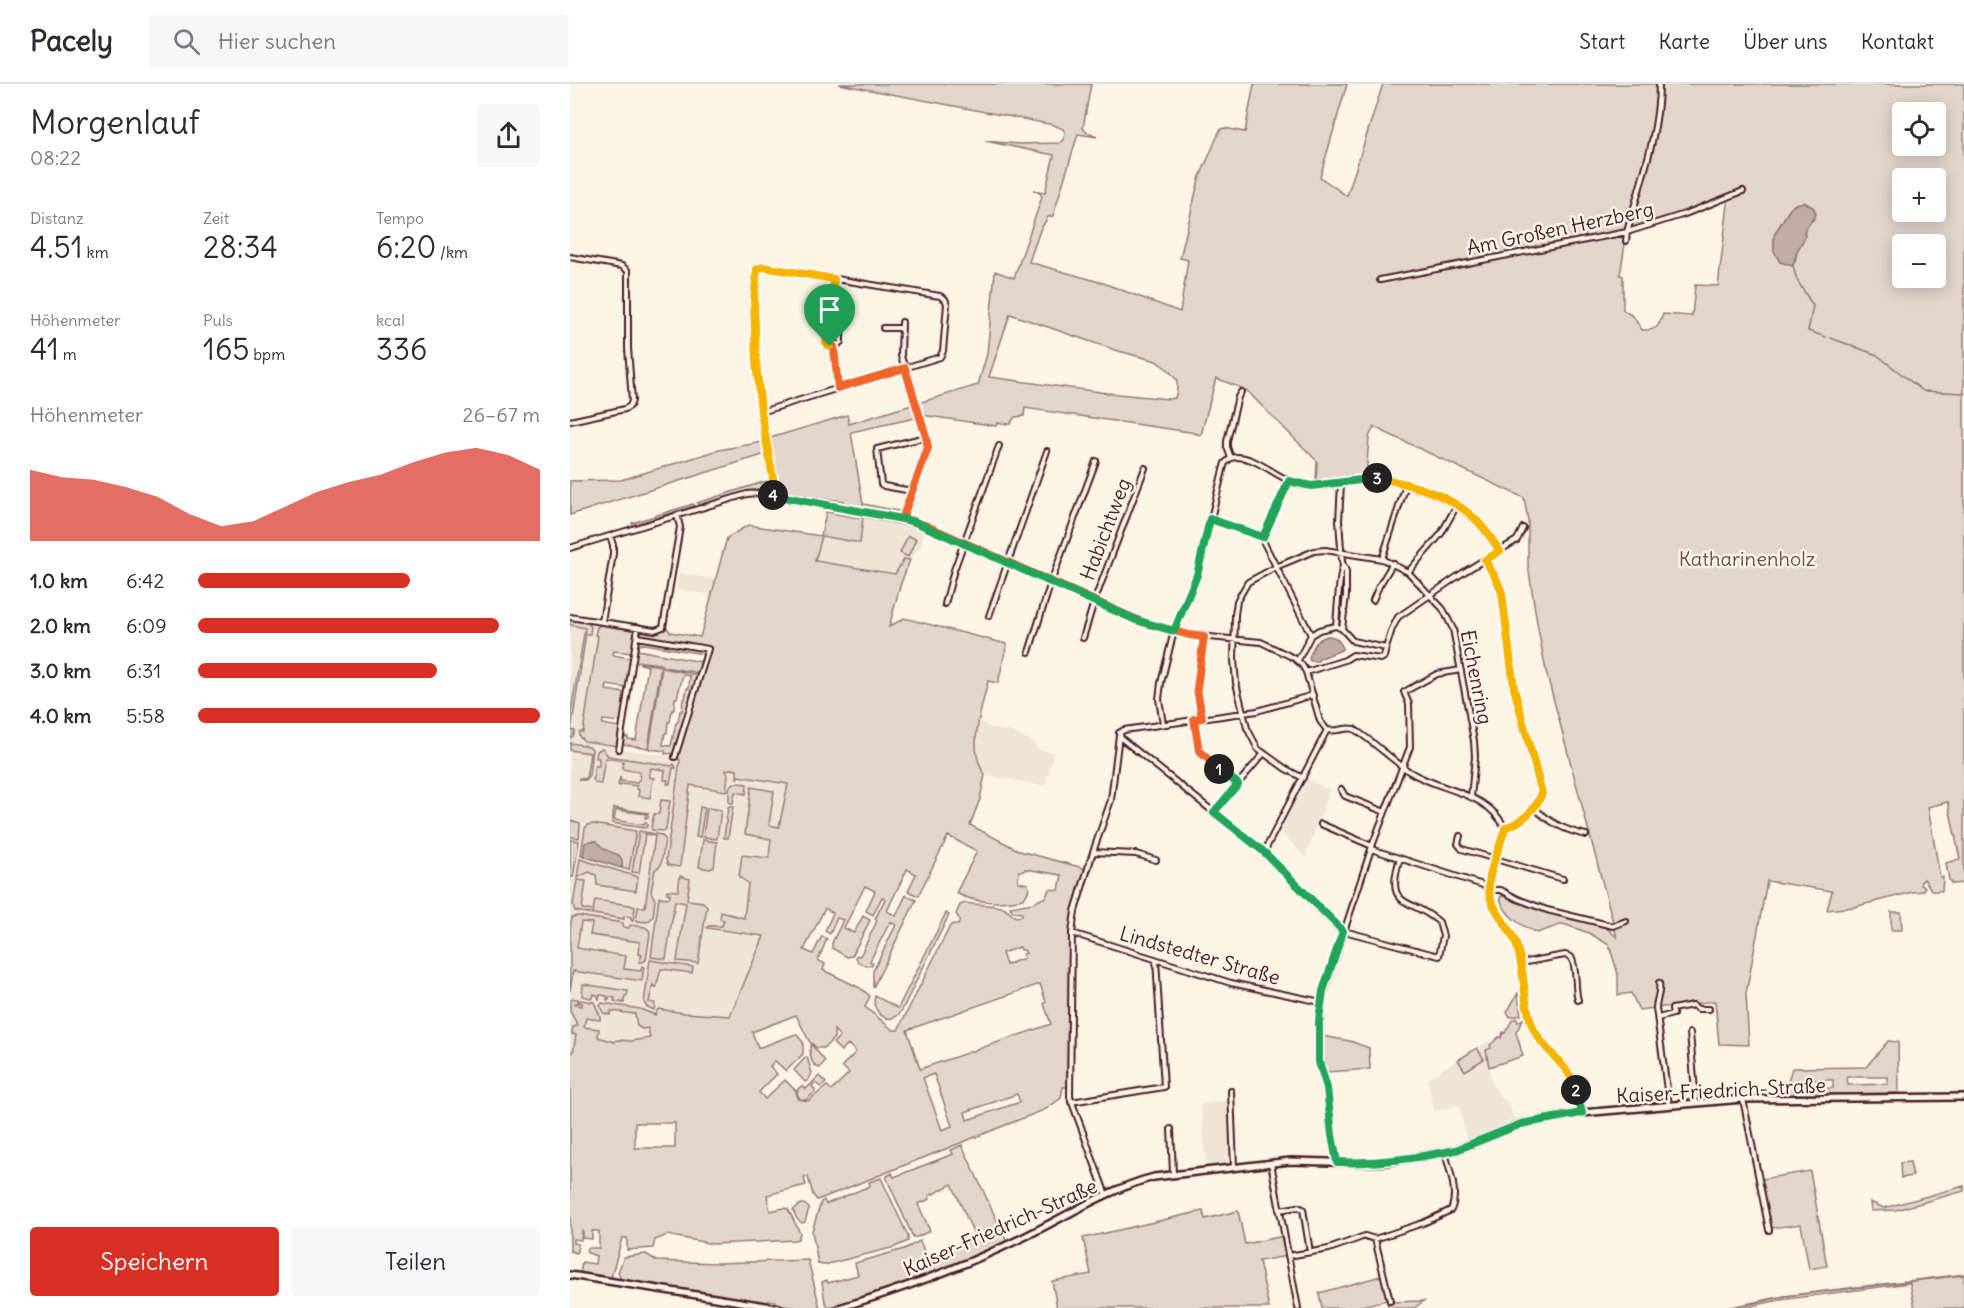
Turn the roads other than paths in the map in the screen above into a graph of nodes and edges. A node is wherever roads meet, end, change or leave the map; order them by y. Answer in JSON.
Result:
{"nodes":[{"id":1,"x":1659,"y":84,"type":"edge"},
{"id":2,"x":1743,"y":190,"type":"dead end"},
{"id":3,"x":1627,"y":232,"type":"junction"},
{"id":4,"x":1626,"y":241,"type":"dead end"},
{"id":5,"x":570,"y":257,"type":"edge"},
{"id":6,"x":834,"y":279,"type":"junction"},
{"id":7,"x":1380,"y":280,"type":"dead end"},
{"id":8,"x":832,"y":320,"type":"junction"},
{"id":9,"x":902,"y":322,"type":"dead end"},
{"id":10,"x":883,"y":328,"type":"dead end"},
{"id":11,"x":902,"y":328,"type":"junction"},
{"id":12,"x":834,"y":347,"type":"junction"},
{"id":13,"x":905,"y":368,"type":"junction"},
{"id":14,"x":838,"y":388,"type":"junction"},
{"id":15,"x":1241,"y":392,"type":"dead end"},
{"id":16,"x":761,"y":412,"type":"junction"},
{"id":17,"x":570,"y":421,"type":"edge"},
{"id":18,"x":926,"y":437,"type":"junction"},
{"id":19,"x":999,"y":446,"type":"dead end"},
{"id":20,"x":1047,"y":452,"type":"dead end"},
{"id":21,"x":1230,"y":458,"type":"junction"},
{"id":22,"x":1096,"y":461,"type":"dead end"},
{"id":23,"x":1145,"y":468,"type":"dead end"},
{"id":24,"x":1289,"y":481,"type":"junction"},
{"id":25,"x":1341,"y":483,"type":"junction"},
{"id":26,"x":1406,"y":485,"type":"junction"},
{"id":27,"x":912,"y":491,"type":"junction"},
{"id":28,"x":772,"y":495,"type":"junction"},
{"id":29,"x":1457,"y":506,"type":"junction"},
{"id":30,"x":677,"y":515,"type":"junction"},
{"id":31,"x":902,"y":519,"type":"junction"},
{"id":32,"x":1210,"y":519,"type":"junction"},
{"id":33,"x":1523,"y":528,"type":"dead end"},
{"id":34,"x":610,"y":536,"type":"junction"},
{"id":35,"x":1263,"y":537,"type":"junction"},
{"id":36,"x":964,"y":542,"type":"junction"},
{"id":37,"x":570,"y":548,"type":"edge"},
{"id":38,"x":1500,"y":551,"type":"junction"},
{"id":39,"x":1341,"y":553,"type":"junction"},
{"id":40,"x":1382,"y":560,"type":"junction"},
{"id":41,"x":1485,"y":560,"type":"junction"},
{"id":42,"x":1008,"y":562,"type":"junction"},
{"id":43,"x":1393,"y":564,"type":"junction"},
{"id":44,"x":1343,"y":566,"type":"junction"},
{"id":45,"x":1276,"y":567,"type":"junction"},
{"id":46,"x":1408,"y":572,"type":"junction"},
{"id":47,"x":1051,"y":582,"type":"junction"},
{"id":48,"x":1430,"y":595,"type":"junction"},
{"id":49,"x":1373,"y":600,"type":"dead end"},
{"id":50,"x":1094,"y":602,"type":"junction"},
{"id":51,"x":945,"y":604,"type":"dead end"},
{"id":52,"x":989,"y":616,"type":"dead end"},
{"id":53,"x":570,"y":617,"type":"edge"},
{"id":54,"x":602,"y":622,"type":"junction"},
{"id":55,"x":1336,"y":626,"type":"junction"},
{"id":56,"x":638,"y":627,"type":"junction"},
{"id":57,"x":1342,"y":629,"type":"junction"},
{"id":58,"x":1174,"y":631,"type":"junction"},
{"id":59,"x":1311,"y":635,"type":"junction"},
{"id":60,"x":637,"y":637,"type":"junction"},
{"id":61,"x":1204,"y":637,"type":"junction"},
{"id":62,"x":1083,"y":638,"type":"dead end"},
{"id":63,"x":1235,"y":639,"type":"junction"},
{"id":64,"x":1386,"y":648,"type":"junction"},
{"id":65,"x":1029,"y":652,"type":"dead end"},
{"id":66,"x":1298,"y":660,"type":"junction"},
{"id":67,"x":1461,"y":670,"type":"junction"},
{"id":68,"x":1306,"y":672,"type":"junction"},
{"id":69,"x":1313,"y":695,"type":"junction"},
{"id":70,"x":1243,"y":712,"type":"junction"},
{"id":71,"x":1202,"y":718,"type":"junction"},
{"id":72,"x":1194,"y":719,"type":"junction"},
{"id":73,"x":1163,"y":724,"type":"junction"},
{"id":74,"x":1327,"y":730,"type":"junction"},
{"id":75,"x":1119,"y":733,"type":"junction"},
{"id":76,"x":619,"y":748,"type":"dead end"},
{"id":77,"x":1264,"y":753,"type":"junction"},
{"id":78,"x":675,"y":758,"type":"dead end"},
{"id":79,"x":1403,"y":766,"type":"junction"},
{"id":80,"x":1303,"y":778,"type":"junction"},
{"id":81,"x":1238,"y":784,"type":"junction"},
{"id":82,"x":1341,"y":789,"type":"dead end"},
{"id":83,"x":1471,"y":797,"type":"junction"},
{"id":84,"x":1534,"y":808,"type":"junction"},
{"id":85,"x":1214,"y":812,"type":"junction"},
{"id":86,"x":1385,"y":812,"type":"junction"},
{"id":87,"x":1321,"y":824,"type":"dead end"},
{"id":88,"x":1505,"y":828,"type":"junction"},
{"id":89,"x":1586,"y":835,"type":"dead end"},
{"id":90,"x":1460,"y":836,"type":"dead end"},
{"id":91,"x":1372,"y":848,"type":"junction"},
{"id":92,"x":1093,"y":852,"type":"junction"},
{"id":93,"x":1264,"y":852,"type":"junction"},
{"id":94,"x":1400,"y":858,"type":"junction"},
{"id":95,"x":1156,"y":860,"type":"dead end"},
{"id":96,"x":1496,"y":860,"type":"junction"},
{"id":97,"x":1563,"y":879,"type":"dead end"},
{"id":98,"x":1489,"y":889,"type":"junction"},
{"id":99,"x":1626,"y":921,"type":"dead end"},
{"id":100,"x":1343,"y":931,"type":"junction"},
{"id":101,"x":1072,"y":933,"type":"junction"},
{"id":102,"x":1156,"y":960,"type":"junction"},
{"id":103,"x":1521,"y":963,"type":"junction"},
{"id":104,"x":1659,"y":983,"type":"dead end"},
{"id":105,"x":1578,"y":1000,"type":"dead end"},
{"id":106,"x":1321,"y":1002,"type":"junction"},
{"id":107,"x":1709,"y":1009,"type":"dead end"},
{"id":108,"x":1658,"y":1018,"type":"junction"},
{"id":109,"x":1690,"y":1033,"type":"dead end"},
{"id":110,"x":1231,"y":1091,"type":"dead end"},
{"id":111,"x":1964,"y":1097,"type":"edge"},
{"id":112,"x":1743,"y":1099,"type":"junction"},
{"id":113,"x":1071,"y":1102,"type":"junction"},
{"id":114,"x":1696,"y":1103,"type":"junction"},
{"id":115,"x":1669,"y":1106,"type":"junction"},
{"id":116,"x":1582,"y":1113,"type":"junction"},
{"id":117,"x":1172,"y":1129,"type":"dead end"},
{"id":118,"x":1445,"y":1152,"type":"junction"},
{"id":119,"x":1337,"y":1162,"type":"junction"},
{"id":120,"x":1271,"y":1163,"type":"junction"},
{"id":121,"x":1234,"y":1167,"type":"junction"},
{"id":122,"x":1173,"y":1173,"type":"junction"},
{"id":123,"x":1106,"y":1195,"type":"junction"},
{"id":124,"x":1279,"y":1210,"type":"junction"},
{"id":125,"x":1769,"y":1230,"type":"dead end"},
{"id":126,"x":1375,"y":1239,"type":"junction"},
{"id":127,"x":1310,"y":1252,"type":"junction"},
{"id":128,"x":1288,"y":1256,"type":"junction"},
{"id":129,"x":570,"y":1275,"type":"edge"},
{"id":130,"x":1390,"y":1301,"type":"dead end"},
{"id":131,"x":779,"y":1308,"type":"edge"},
{"id":132,"x":839,"y":1308,"type":"edge"},
{"id":133,"x":1298,"y":1308,"type":"edge"}],
"edges":[{"from":1,"to":3,"type":"street"},
{"from":2,"to":3,"type":"street","name":"Am Großen Herzberg"},
{"from":3,"to":4,"type":"street"},
{"from":3,"to":7,"type":"street","name":"Am Großen Herzberg"},
{"from":5,"to":17,"type":"street"},
{"from":6,"to":8,"type":"street"},
{"from":6,"to":13,"type":"street"},
{"from":6,"to":16,"type":"street"},
{"from":8,"to":12,"type":"street"},
{"from":8,"to":12,"type":"street"},
{"from":9,"to":11,"type":"street"},
{"from":10,"to":11,"type":"street"},
{"from":11,"to":13,"type":"street"},
{"from":12,"to":14,"type":"street"},
{"from":13,"to":14,"type":"street"},
{"from":13,"to":18,"type":"street"},
{"from":14,"to":16,"type":"street"},
{"from":15,"to":21,"type":"street"},
{"from":16,"to":28,"type":"street"},
{"from":18,"to":27,"type":"street"},
{"from":18,"to":27,"type":"street"},
{"from":19,"to":36,"type":"street"},
{"from":20,"to":42,"type":"street"},
{"from":21,"to":24,"type":"street"},
{"from":21,"to":32,"type":"street"},
{"from":22,"to":47,"type":"street"},
{"from":23,"to":50,"type":"street","name":"Habichtweg"},
{"from":24,"to":25,"type":"street"},
{"from":24,"to":35,"type":"street"},
{"from":25,"to":26,"type":"street"},
{"from":25,"to":39,"type":"street"},
{"from":26,"to":29,"type":"street"},
{"from":26,"to":40,"type":"street"},
{"from":27,"to":31,"type":"street"},
{"from":28,"to":30,"type":"street"},
{"from":28,"to":31,"type":"street"},
{"from":29,"to":38,"type":"street"},
{"from":29,"to":46,"type":"street"},
{"from":30,"to":34,"type":"street"},
{"from":30,"to":56,"type":"street"},
{"from":31,"to":36,"type":"street"},
{"from":32,"to":35,"type":"street"},
{"from":32,"to":58,"type":"street"},
{"from":33,"to":38,"type":"street"},
{"from":34,"to":37,"type":"street"},
{"from":34,"to":54,"type":"street"},
{"from":35,"to":45,"type":"street"},
{"from":36,"to":42,"type":"street"},
{"from":36,"to":51,"type":"street"},
{"from":38,"to":41,"type":"street"},
{"from":39,"to":40,"type":"street","name":"Eichenring"},
{"from":39,"to":44,"type":"street"},
{"from":39,"to":45,"type":"street","name":"Eichenring"},
{"from":40,"to":43,"type":"street","name":"Eichenring"},
{"from":41,"to":48,"type":"street"},
{"from":41,"to":84,"type":"street"},
{"from":42,"to":47,"type":"street"},
{"from":42,"to":52,"type":"street"},
{"from":43,"to":46,"type":"street","name":"Eichenring"},
{"from":43,"to":49,"type":"street"},
{"from":44,"to":55,"type":"street"},
{"from":44,"to":57,"type":"street"},
{"from":45,"to":59,"type":"street"},
{"from":45,"to":63,"type":"street","name":"Eichenring"},
{"from":46,"to":48,"type":"street","name":"Eichenring"},
{"from":47,"to":50,"type":"street"},
{"from":47,"to":65,"type":"street"},
{"from":48,"to":64,"type":"street"},
{"from":48,"to":67,"type":"street","name":"Eichenring"},
{"from":50,"to":58,"type":"street"},
{"from":50,"to":62,"type":"street","name":"Habichtweg"},
{"from":53,"to":54,"type":"street"},
{"from":54,"to":56,"type":"street"},
{"from":55,"to":57,"type":"street"},
{"from":55,"to":59,"type":"street"},
{"from":56,"to":60,"type":"street"},
{"from":57,"to":64,"type":"street"},
{"from":58,"to":61,"type":"street"},
{"from":58,"to":73,"type":"street"},
{"from":59,"to":66,"type":"street"},
{"from":60,"to":76,"type":"street"},
{"from":60,"to":78,"type":"street"},
{"from":61,"to":63,"type":"street"},
{"from":61,"to":71,"type":"street"},
{"from":63,"to":66,"type":"street"},
{"from":63,"to":70,"type":"street","name":"Eichenring"},
{"from":64,"to":68,"type":"street"},
{"from":66,"to":68,"type":"street"},
{"from":67,"to":79,"type":"street"},
{"from":67,"to":83,"type":"street","name":"Eichenring"},
{"from":68,"to":69,"type":"street"},
{"from":69,"to":70,"type":"street"},
{"from":69,"to":74,"type":"street"},
{"from":70,"to":71,"type":"street"},
{"from":70,"to":77,"type":"street","name":"Eichenring"},
{"from":71,"to":72,"type":"street"},
{"from":72,"to":73,"type":"street"},
{"from":72,"to":81,"type":"street"},
{"from":73,"to":75,"type":"street"},
{"from":74,"to":79,"type":"street"},
{"from":74,"to":80,"type":"street"},
{"from":75,"to":85,"type":"street"},
{"from":75,"to":92,"type":"street"},
{"from":77,"to":80,"type":"street","name":"Eichenring"},
{"from":77,"to":81,"type":"street"},
{"from":79,"to":83,"type":"street"},
{"from":79,"to":86,"type":"street"},
{"from":80,"to":93,"type":"street"},
{"from":81,"to":85,"type":"street"},
{"from":82,"to":86,"type":"street"},
{"from":83,"to":88,"type":"street"},
{"from":84,"to":88,"type":"street"},
{"from":84,"to":89,"type":"street"},
{"from":85,"to":93,"type":"street"},
{"from":86,"to":91,"type":"street"},
{"from":87,"to":91,"type":"street"},
{"from":88,"to":96,"type":"street"},
{"from":90,"to":96,"type":"street"},
{"from":91,"to":94,"type":"street"},
{"from":91,"to":100,"type":"street"},
{"from":92,"to":95,"type":"street"},
{"from":92,"to":101,"type":"street"},
{"from":93,"to":100,"type":"street"},
{"from":94,"to":98,"type":"street"},
{"from":94,"to":100,"type":"street"},
{"from":96,"to":97,"type":"street"},
{"from":96,"to":98,"type":"street"},
{"from":98,"to":99,"type":"street"},
{"from":98,"to":103,"type":"street"},
{"from":100,"to":106,"type":"street"},
{"from":101,"to":102,"type":"street","name":"Lindstedter Straße"},
{"from":101,"to":113,"type":"street"},
{"from":102,"to":106,"type":"street","name":"Lindstedter Straße"},
{"from":102,"to":113,"type":"street"},
{"from":103,"to":105,"type":"street"},
{"from":103,"to":116,"type":"street"},
{"from":104,"to":108,"type":"street"},
{"from":106,"to":119,"type":"street"},
{"from":107,"to":108,"type":"street"},
{"from":108,"to":115,"type":"street"},
{"from":109,"to":114,"type":"street"},
{"from":110,"to":121,"type":"street"},
{"from":111,"to":112,"type":"street","name":"Kaiser-Friedrich-Straße"},
{"from":112,"to":114,"type":"street","name":"Kaiser-Friedrich-Straße"},
{"from":112,"to":125,"type":"street"},
{"from":113,"to":123,"type":"street"},
{"from":114,"to":115,"type":"street","name":"Kaiser-Friedrich-Straße"},
{"from":115,"to":116,"type":"street","name":"Kaiser-Friedrich-Straße"},
{"from":116,"to":118,"type":"street","name":"Kaiser-Friedrich-Straße"},
{"from":117,"to":122,"type":"street"},
{"from":118,"to":119,"type":"street","name":"Kaiser-Friedrich-Straße"},
{"from":118,"to":126,"type":"street"},
{"from":119,"to":120,"type":"street","name":"Kaiser-Friedrich-Straße"},
{"from":120,"to":121,"type":"street","name":"Kaiser-Friedrich-Straße"},
{"from":120,"to":124,"type":"street"},
{"from":121,"to":122,"type":"street","name":"Kaiser-Friedrich-Straße"},
{"from":122,"to":123,"type":"street","name":"Kaiser-Friedrich-Straße"},
{"from":123,"to":132,"type":"street","name":"Kaiser-Friedrich-Straße"},
{"from":124,"to":127,"type":"street"},
{"from":124,"to":128,"type":"street"},
{"from":126,"to":127,"type":"street"},
{"from":126,"to":130,"type":"street"},
{"from":127,"to":128,"type":"street"},
{"from":128,"to":133,"type":"street"},
{"from":129,"to":131,"type":"street"}]}
